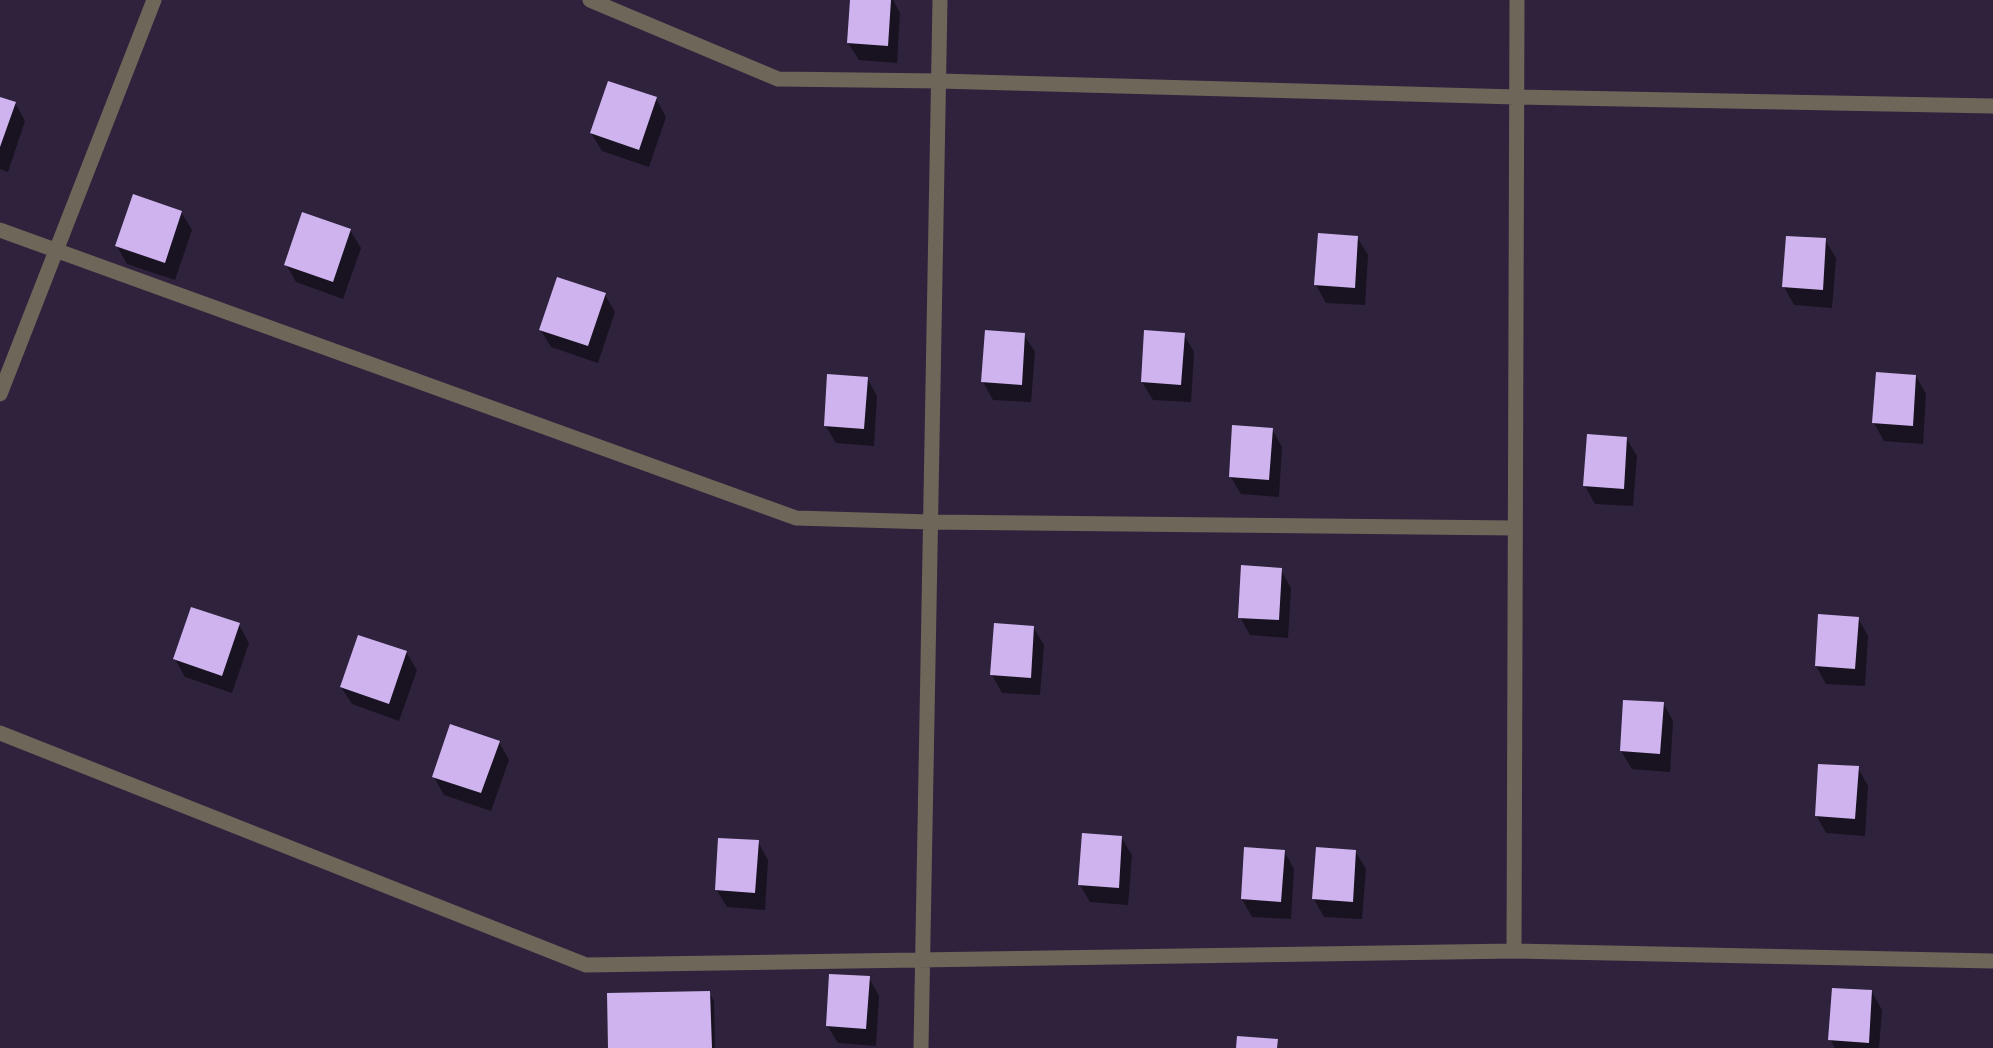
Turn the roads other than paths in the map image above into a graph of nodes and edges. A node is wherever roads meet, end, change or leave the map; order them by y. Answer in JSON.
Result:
{"nodes":[{"id":1,"x":154,"y":0,"type":"edge"},
{"id":2,"x":590,"y":0,"type":"edge"},
{"id":3,"x":940,"y":0,"type":"edge"},
{"id":4,"x":1517,"y":0,"type":"edge"},
{"id":5,"x":939,"y":81,"type":"junction"},
{"id":6,"x":1516,"y":97,"type":"junction"},
{"id":7,"x":1993,"y":106,"type":"edge"},
{"id":8,"x":0,"y":230,"type":"edge"},
{"id":9,"x":56,"y":251,"type":"junction"},
{"id":10,"x":0,"y":394,"type":"edge"},
{"id":11,"x":930,"y":522,"type":"junction"},
{"id":12,"x":1515,"y":528,"type":"junction"},
{"id":13,"x":0,"y":733,"type":"edge"},
{"id":14,"x":1514,"y":951,"type":"junction"},
{"id":15,"x":922,"y":959,"type":"junction"},
{"id":16,"x":1993,"y":961,"type":"edge"},
{"id":17,"x":921,"y":1048,"type":"edge"}],
"edges":[{"from":1,"to":9,"type":"lane"},
{"from":2,"to":5,"type":"lane"},
{"from":3,"to":5,"type":"lane"},
{"from":4,"to":6,"type":"lane"},
{"from":5,"to":6,"type":"lane"},
{"from":5,"to":11,"type":"lane"},
{"from":6,"to":7,"type":"lane"},
{"from":6,"to":12,"type":"lane"},
{"from":8,"to":9,"type":"lane"},
{"from":9,"to":10,"type":"lane"},
{"from":9,"to":11,"type":"lane"},
{"from":11,"to":12,"type":"lane"},
{"from":11,"to":15,"type":"lane"},
{"from":12,"to":14,"type":"lane"},
{"from":13,"to":15,"type":"lane"},
{"from":14,"to":15,"type":"lane"},
{"from":14,"to":16,"type":"lane"},
{"from":15,"to":17,"type":"lane"}]}
